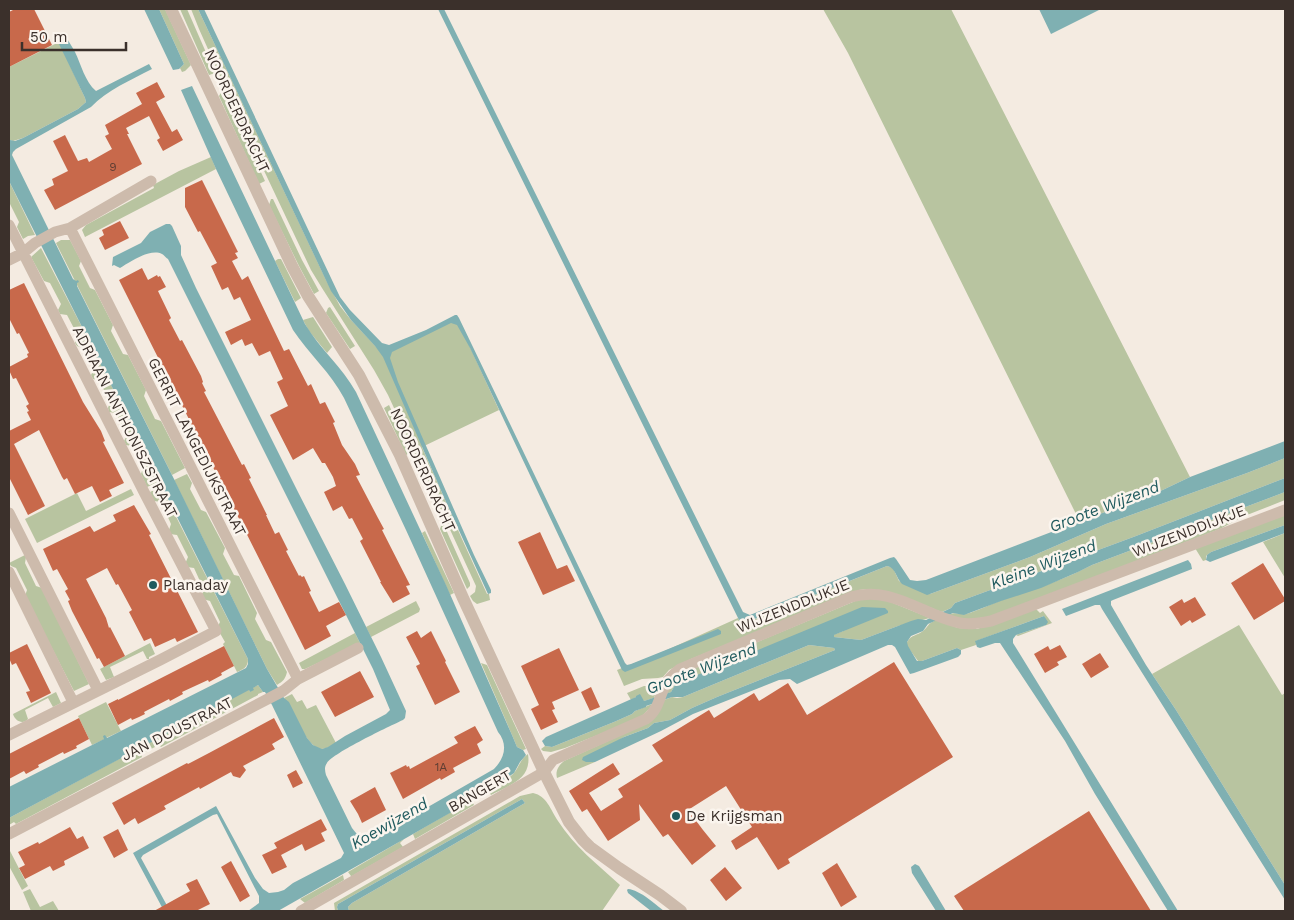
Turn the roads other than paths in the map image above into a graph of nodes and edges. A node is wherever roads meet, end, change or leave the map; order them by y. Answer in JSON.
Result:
{"nodes":[{"id":1,"x":171,"y":9,"type":"edge"},
{"id":2,"x":151,"y":181,"type":"dead end"},
{"id":3,"x":9,"y":225,"type":"edge"},
{"id":4,"x":70,"y":228,"type":"junction"},
{"id":5,"x":23,"y":253,"type":"junction"},
{"id":6,"x":9,"y":260,"type":"edge"},
{"id":7,"x":1285,"y":510,"type":"edge"},
{"id":8,"x":9,"y":513,"type":"edge"},
{"id":9,"x":9,"y":572,"type":"edge"},
{"id":10,"x":358,"y":648,"type":"dead end"},
{"id":11,"x":298,"y":679,"type":"junction"},
{"id":12,"x":98,"y":690,"type":"junction"},
{"id":13,"x":73,"y":702,"type":"junction"},
{"id":14,"x":9,"y":735,"type":"edge"},
{"id":15,"x":544,"y":772,"type":"junction"},
{"id":16,"x":9,"y":834,"type":"edge"},
{"id":17,"x":302,"y":911,"type":"edge"},
{"id":18,"x":681,"y":911,"type":"edge"}],
"edges":[{"from":1,"to":15,"type":"street","name":"NOORDERDRACHT"},
{"from":2,"to":4,"type":"street"},
{"from":3,"to":5,"type":"street","name":"ADRIAAN ANTHONISZSTRAAT"},
{"from":4,"to":5,"type":"street"},
{"from":4,"to":11,"type":"street","name":"GERRIT LANGEDIJKSTRAAT"},
{"from":5,"to":6,"type":"street"},
{"from":5,"to":12,"type":"street","name":"ADRIAAN ANTHONISZSTRAAT"},
{"from":7,"to":15,"type":"street","name":"WIJZENDDIJKJE"},
{"from":8,"to":12,"type":"street"},
{"from":9,"to":13,"type":"street"},
{"from":10,"to":11,"type":"street","name":"JAN DOUSTRAAT"},
{"from":11,"to":16,"type":"street","name":"JAN DOUSTRAAT"},
{"from":12,"to":13,"type":"street"},
{"from":13,"to":14,"type":"street"},
{"from":15,"to":17,"type":"street","name":"BANGERT"},
{"from":15,"to":18,"type":"street","name":"NOORDERDRACHT"}]}
